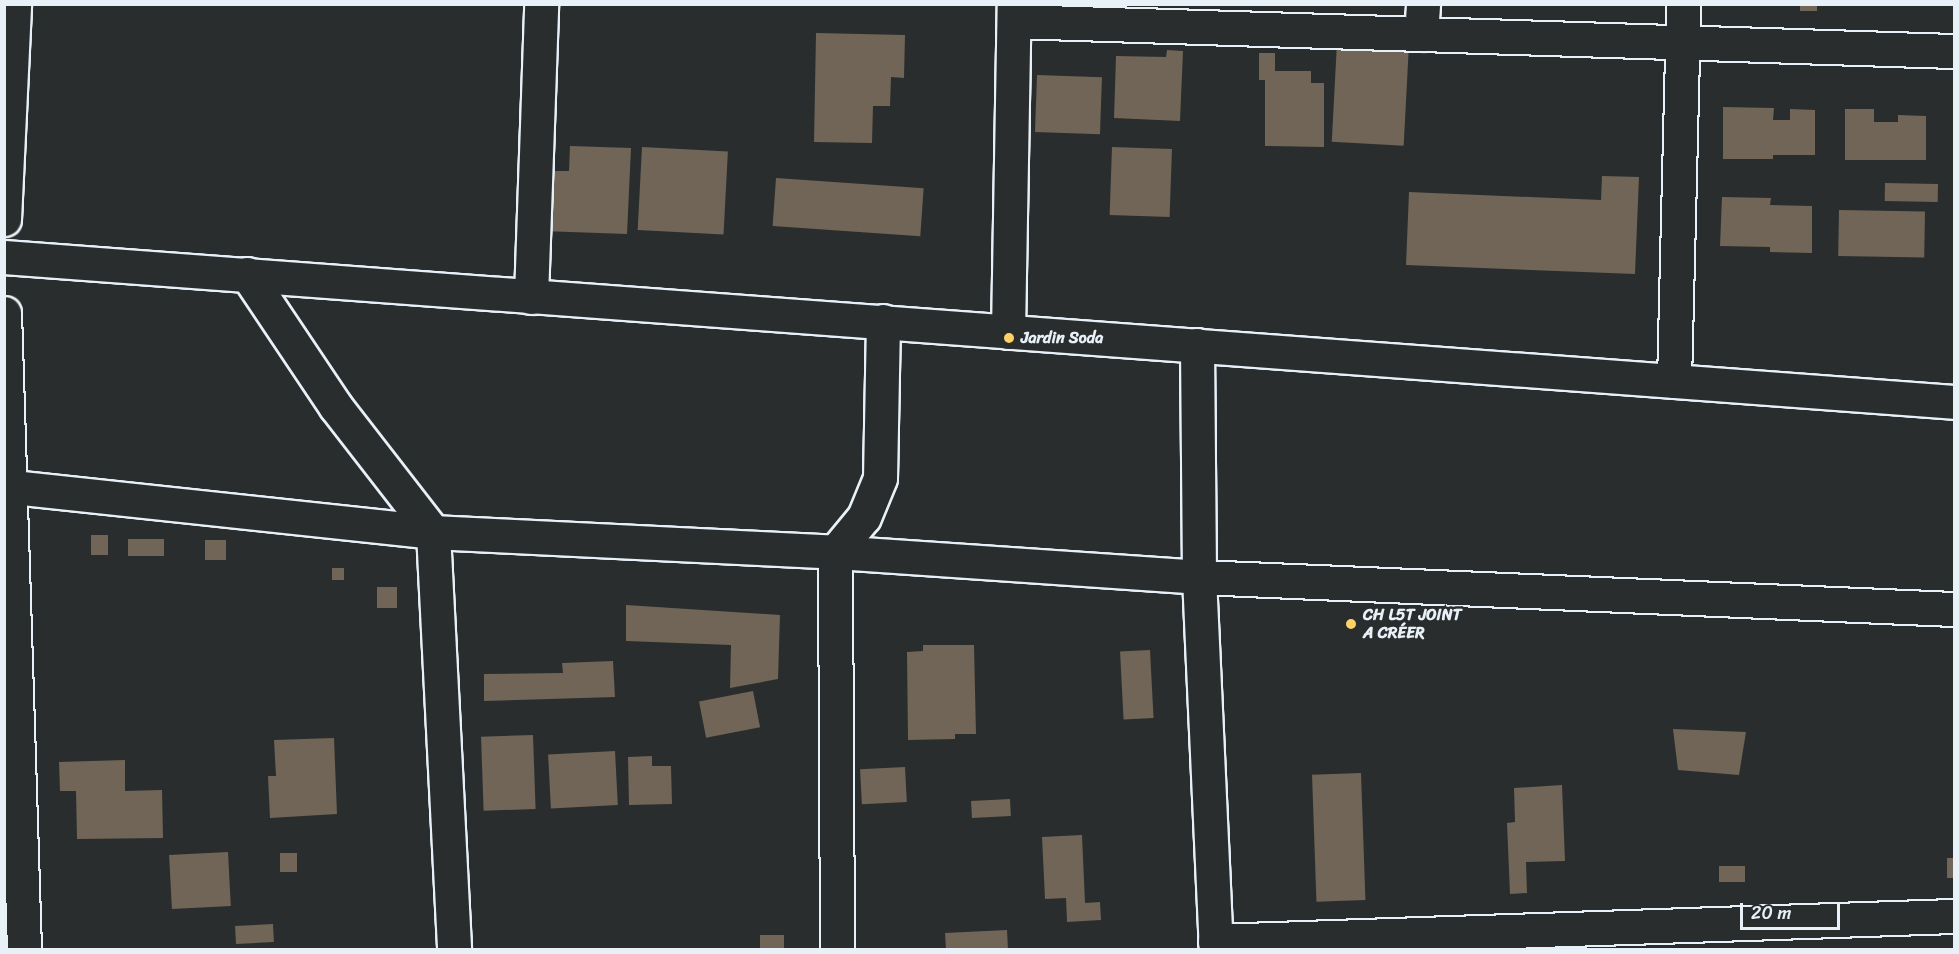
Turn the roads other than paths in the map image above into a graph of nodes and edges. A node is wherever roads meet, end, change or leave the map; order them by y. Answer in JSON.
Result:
{"nodes":[{"id":1,"x":14,"y":4,"type":"edge"},
{"id":2,"x":542,"y":4,"type":"edge"},
{"id":3,"x":1683,"y":4,"type":"edge"},
{"id":4,"x":1014,"y":13,"type":"edge"},
{"id":5,"x":1265,"y":17,"type":"edge"},
{"id":6,"x":1422,"y":19,"type":"edge"},
{"id":7,"x":1682,"y":42,"type":"junction"},
{"id":8,"x":1954,"y":51,"type":"edge"},
{"id":9,"x":4,"y":219,"type":"edge"},
{"id":10,"x":4,"y":257,"type":"edge"},
{"id":11,"x":247,"y":274,"type":"junction"},
{"id":12,"x":531,"y":297,"type":"junction"},
{"id":13,"x":4,"y":314,"type":"edge"},
{"id":14,"x":883,"y":321,"type":"junction"},
{"id":15,"x":1008,"y":332,"type":"junction"},
{"id":16,"x":1197,"y":345,"type":"junction"},
{"id":17,"x":1674,"y":381,"type":"junction"},
{"id":18,"x":1954,"y":402,"type":"edge"},
{"id":19,"x":7,"y":486,"type":"edge"},
{"id":20,"x":433,"y":532,"type":"junction"},
{"id":21,"x":835,"y":552,"type":"junction"},
{"id":22,"x":1199,"y":577,"type":"junction"},
{"id":23,"x":1954,"y":609,"type":"edge"},
{"id":24,"x":1954,"y":916,"type":"edge"},
{"id":25,"x":1215,"y":945,"type":"edge"},
{"id":26,"x":24,"y":950,"type":"edge"},
{"id":27,"x":454,"y":950,"type":"edge"},
{"id":28,"x":837,"y":950,"type":"edge"}],
"edges":[{"from":1,"to":9,"type":"street"},
{"from":2,"to":12,"type":"street"},
{"from":3,"to":7,"type":"street"},
{"from":4,"to":5,"type":"street"},
{"from":4,"to":15,"type":"street"},
{"from":5,"to":6,"type":"street"},
{"from":6,"to":7,"type":"street"},
{"from":7,"to":8,"type":"street"},
{"from":7,"to":17,"type":"street"},
{"from":10,"to":11,"type":"street"},
{"from":11,"to":12,"type":"street"},
{"from":11,"to":20,"type":"street"},
{"from":12,"to":14,"type":"street"},
{"from":13,"to":19,"type":"street"},
{"from":14,"to":15,"type":"street"},
{"from":14,"to":21,"type":"street"},
{"from":15,"to":16,"type":"street"},
{"from":16,"to":17,"type":"street"},
{"from":16,"to":22,"type":"street"},
{"from":17,"to":18,"type":"street"},
{"from":19,"to":20,"type":"street"},
{"from":19,"to":26,"type":"street"},
{"from":20,"to":21,"type":"street"},
{"from":20,"to":27,"type":"street"},
{"from":21,"to":22,"type":"street"},
{"from":21,"to":28,"type":"street"},
{"from":22,"to":23,"type":"street"},
{"from":22,"to":25,"type":"street"},
{"from":24,"to":25,"type":"street"}]}
